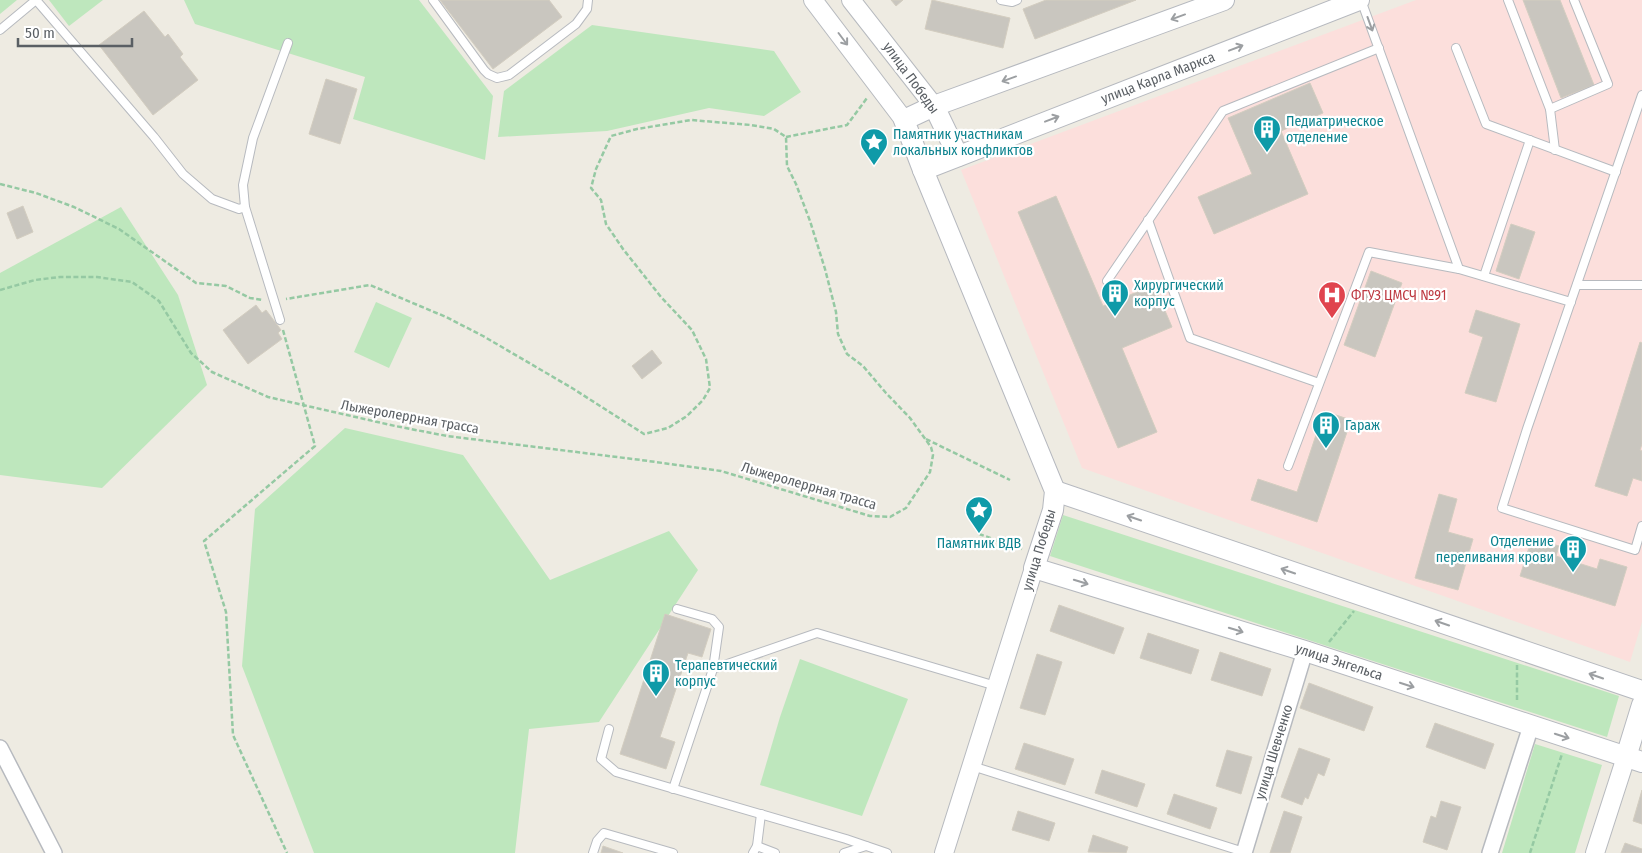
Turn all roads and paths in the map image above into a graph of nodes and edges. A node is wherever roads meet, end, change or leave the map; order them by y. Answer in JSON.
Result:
{"nodes":[{"id":1,"x":36,"y":0,"type":"edge"},
{"id":2,"x":433,"y":0,"type":"edge"},
{"id":3,"x":588,"y":0,"type":"edge"},
{"id":4,"x":813,"y":0,"type":"edge"},
{"id":5,"x":851,"y":0,"type":"edge"},
{"id":6,"x":1001,"y":0,"type":"edge"},
{"id":7,"x":1017,"y":0,"type":"edge"},
{"id":8,"x":1224,"y":0,"type":"edge"},
{"id":9,"x":1360,"y":0,"type":"edge"},
{"id":10,"x":1508,"y":0,"type":"edge"},
{"id":11,"x":1574,"y":0,"type":"edge"},
{"id":12,"x":0,"y":30,"type":"edge"},
{"id":13,"x":288,"y":43,"type":"dead end"},
{"id":14,"x":1378,"y":48,"type":"junction"},
{"id":15,"x":1456,"y":48,"type":"dead end"},
{"id":16,"x":1642,"y":95,"type":"edge"},
{"id":17,"x":867,"y":98,"type":"dead end"},
{"id":18,"x":934,"y":106,"type":"junction"},
{"id":19,"x":1550,"y":109,"type":"junction"},
{"id":20,"x":904,"y":120,"type":"junction"},
{"id":21,"x":786,"y":137,"type":"junction"},
{"id":22,"x":1530,"y":140,"type":"junction"},
{"id":23,"x":1555,"y":150,"type":"junction"},
{"id":24,"x":958,"y":156,"type":"junction"},
{"id":25,"x":923,"y":170,"type":"junction"},
{"id":26,"x":1616,"y":172,"type":"junction"},
{"id":27,"x":0,"y":184,"type":"edge"},
{"id":28,"x":245,"y":207,"type":"junction"},
{"id":29,"x":1148,"y":220,"type":"junction"},
{"id":30,"x":1458,"y":269,"type":"junction"},
{"id":31,"x":1484,"y":276,"type":"junction"},
{"id":32,"x":1107,"y":281,"type":"dead end"},
{"id":33,"x":1577,"y":285,"type":"junction"},
{"id":34,"x":1642,"y":285,"type":"edge"},
{"id":35,"x":0,"y":290,"type":"edge"},
{"id":36,"x":274,"y":301,"type":"junction"},
{"id":37,"x":1571,"y":302,"type":"junction"},
{"id":38,"x":280,"y":320,"type":"joint"},
{"id":39,"x":1320,"y":383,"type":"junction"},
{"id":40,"x":303,"y":405,"type":"junction"},
{"id":41,"x":924,"y":438,"type":"junction"},
{"id":42,"x":1288,"y":466,"type":"dead end"},
{"id":43,"x":1010,"y":480,"type":"dead end"},
{"id":44,"x":1055,"y":491,"type":"junction"},
{"id":45,"x":1642,"y":526,"type":"edge"},
{"id":46,"x":978,"y":534,"type":"dead end"},
{"id":47,"x":1023,"y":550,"type":"dead end"},
{"id":48,"x":1034,"y":568,"type":"junction"},
{"id":49,"x":1366,"y":597,"type":"junction"},
{"id":50,"x":677,"y":609,"type":"dead end"},
{"id":51,"x":1516,"y":649,"type":"junction"},
{"id":52,"x":1312,"y":653,"type":"junction"},
{"id":53,"x":713,"y":669,"type":"junction"},
{"id":54,"x":996,"y":686,"type":"junction"},
{"id":55,"x":1642,"y":691,"type":"edge"},
{"id":56,"x":1642,"y":705,"type":"edge"},
{"id":57,"x":1524,"y":724,"type":"junction"},
{"id":58,"x":609,"y":729,"type":"dead end"},
{"id":59,"x":0,"y":748,"type":"edge"},
{"id":60,"x":1564,"y":748,"type":"dead end"},
{"id":61,"x":1634,"y":760,"type":"edge"},
{"id":62,"x":972,"y":766,"type":"junction"},
{"id":63,"x":673,"y":788,"type":"junction"},
{"id":64,"x":761,"y":814,"type":"junction"},
{"id":65,"x":866,"y":846,"type":"junction"},
{"id":66,"x":755,"y":849,"type":"edge"},
{"id":67,"x":1244,"y":852,"type":"edge"},
{"id":68,"x":54,"y":853,"type":"edge"},
{"id":69,"x":287,"y":853,"type":"edge"},
{"id":70,"x":593,"y":853,"type":"edge"},
{"id":71,"x":673,"y":853,"type":"edge"},
{"id":72,"x":776,"y":853,"type":"edge"},
{"id":73,"x":844,"y":853,"type":"edge"},
{"id":74,"x":887,"y":853,"type":"edge"},
{"id":75,"x":944,"y":853,"type":"edge"},
{"id":76,"x":1490,"y":853,"type":"edge"},
{"id":77,"x":1530,"y":853,"type":"edge"},
{"id":78,"x":1595,"y":853,"type":"edge"}],
"edges":[{"from":1,"to":12,"type":"lane"},
{"from":1,"to":28,"type":"lane"},
{"from":2,"to":3,"type":"lane"},
{"from":4,"to":20,"type":"street","name":"улица Победы","one_way":true},
{"from":5,"to":18,"type":"street","name":"улица Победы"},
{"from":6,"to":7,"type":"lane"},
{"from":8,"to":18,"type":"main road","one_way":true},
{"from":9,"to":14,"type":"lane","one_way":true},
{"from":24,"to":9,"type":"main road","name":"улица Карла Маркса","one_way":true},
{"from":10,"to":19,"type":"lane"},
{"from":11,"to":19,"type":"lane"},
{"from":13,"to":28,"type":"lane"},
{"from":14,"to":29,"type":"lane"},
{"from":14,"to":30,"type":"lane"},
{"from":15,"to":22,"type":"lane"},
{"from":16,"to":26,"type":"lane"},
{"from":17,"to":21,"type":"path"},
{"from":18,"to":20,"type":"main road"},
{"from":18,"to":24,"type":"main road","name":"улица Победы"},
{"from":19,"to":23,"type":"lane"},
{"from":20,"to":25,"type":"main road","name":"улица Победы"},
{"from":21,"to":36,"type":"path"},
{"from":21,"to":41,"type":"path","name":"Лыжеролеррная трасса"},
{"from":22,"to":23,"type":"lane"},
{"from":22,"to":31,"type":"lane"},
{"from":23,"to":26,"type":"lane"},
{"from":24,"to":25,"type":"main road"},
{"from":25,"to":44,"type":"main road","name":"улица Победы"},
{"from":26,"to":33,"type":"lane"},
{"from":27,"to":36,"type":"path"},
{"from":28,"to":36,"type":"lane"},
{"from":29,"to":32,"type":"lane"},
{"from":29,"to":39,"type":"lane"},
{"from":30,"to":31,"type":"lane"},
{"from":30,"to":39,"type":"lane"},
{"from":31,"to":37,"type":"lane"},
{"from":33,"to":34,"type":"lane"},
{"from":33,"to":37,"type":"lane"},
{"from":35,"to":40,"type":"path","name":"Лыжеролеррная трасса"},
{"from":36,"to":38,"type":"lane"},
{"from":37,"to":45,"type":"lane"},
{"from":38,"to":40,"type":"path"},
{"from":39,"to":42,"type":"lane"},
{"from":40,"to":41,"type":"path","name":"Лыжеролеррная трасса"},
{"from":40,"to":69,"type":"path"},
{"from":41,"to":43,"type":"path"},
{"from":44,"to":48,"type":"main road","name":"улица Победы"},
{"from":49,"to":44,"type":"main road","one_way":true},
{"from":46,"to":47,"type":"path"},
{"from":48,"to":52,"type":"main road","name":"улица Энгельса","one_way":true},
{"from":48,"to":54,"type":"street","name":"улица Победы"},
{"from":51,"to":49,"type":"main road","one_way":true},
{"from":49,"to":52,"type":"path"},
{"from":50,"to":53,"type":"lane"},
{"from":55,"to":51,"type":"main road","one_way":true},
{"from":51,"to":57,"type":"path"},
{"from":52,"to":57,"type":"main road","name":"улица Энгельса","one_way":true},
{"from":52,"to":67,"type":"street","name":"улица Шевченко"},
{"from":53,"to":54,"type":"lane"},
{"from":53,"to":63,"type":"lane"},
{"from":54,"to":62,"type":"street","name":"улица Победы"},
{"from":56,"to":61,"type":"main road"},
{"from":57,"to":61,"type":"main road","name":"улица Энгельса","one_way":true},
{"from":57,"to":76,"type":"street"},
{"from":58,"to":63,"type":"lane"},
{"from":59,"to":68,"type":"street"},
{"from":60,"to":77,"type":"path"},
{"from":61,"to":78,"type":"street"},
{"from":62,"to":67,"type":"lane"},
{"from":62,"to":75,"type":"street","name":"улица Победы"},
{"from":63,"to":64,"type":"lane"},
{"from":64,"to":65,"type":"lane"},
{"from":64,"to":66,"type":"lane"},
{"from":65,"to":73,"type":"lane"},
{"from":65,"to":74,"type":"lane"},
{"from":66,"to":72,"type":"lane"},
{"from":70,"to":71,"type":"lane"}]}
